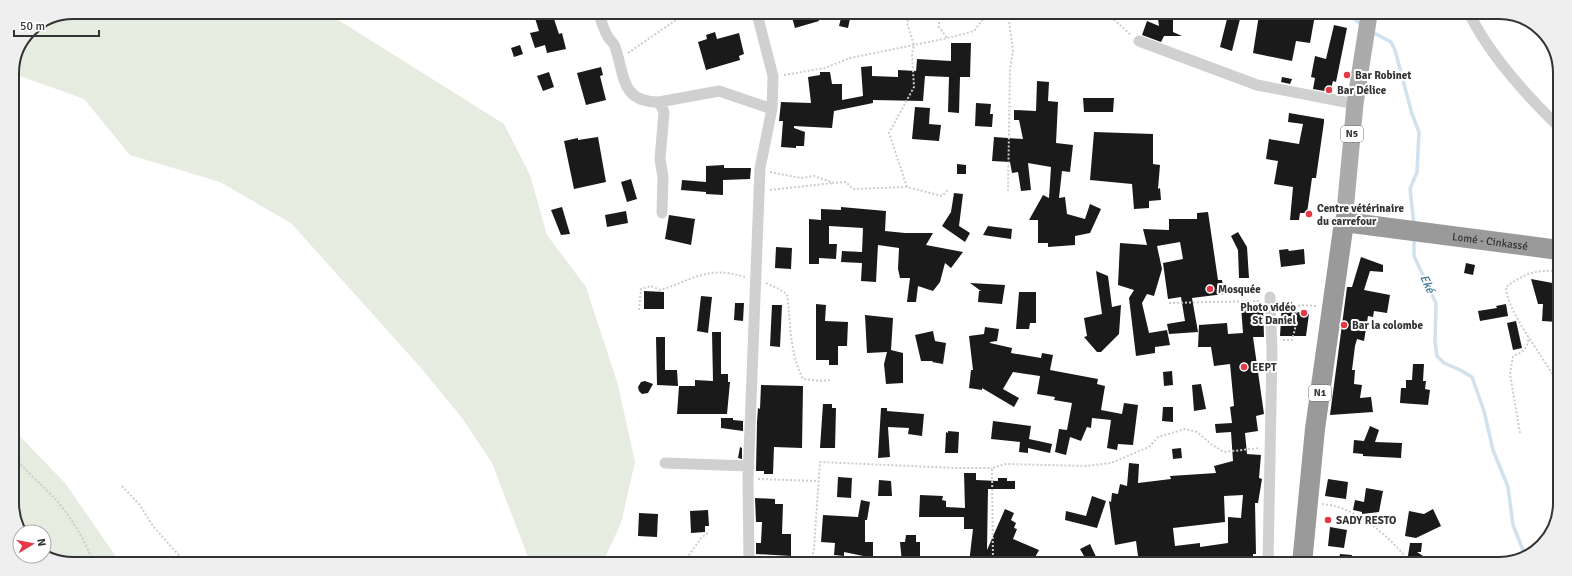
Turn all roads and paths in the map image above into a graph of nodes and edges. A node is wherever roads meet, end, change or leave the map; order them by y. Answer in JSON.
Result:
{"nodes":[{"id":1,"x":601,"y":19,"type":"edge"},
{"id":2,"x":677,"y":19,"type":"edge"},
{"id":3,"x":758,"y":19,"type":"edge"},
{"id":4,"x":908,"y":19,"type":"edge"},
{"id":5,"x":939,"y":19,"type":"edge"},
{"id":6,"x":982,"y":19,"type":"edge"},
{"id":7,"x":1009,"y":19,"type":"edge"},
{"id":8,"x":1114,"y":19,"type":"edge"},
{"id":9,"x":1368,"y":19,"type":"edge"},
{"id":10,"x":1472,"y":19,"type":"edge"},
{"id":11,"x":948,"y":38,"type":"junction"},
{"id":12,"x":1139,"y":41,"type":"joint"},
{"id":13,"x":914,"y":45,"type":"junction"},
{"id":14,"x":619,"y":65,"type":"junction"},
{"id":15,"x":773,"y":76,"type":"junction"},
{"id":16,"x":658,"y":102,"type":"junction"},
{"id":17,"x":1355,"y":104,"type":"junction"},
{"id":18,"x":772,"y":109,"type":"junction"},
{"id":19,"x":1553,"y":121,"type":"edge"},
{"id":20,"x":760,"y":168,"type":"junction"},
{"id":21,"x":834,"y":183,"type":"junction"},
{"id":22,"x":907,"y":187,"type":"junction"},
{"id":23,"x":949,"y":189,"type":"dead end"},
{"id":24,"x":1008,"y":191,"type":"dead end"},
{"id":25,"x":759,"y":193,"type":"junction"},
{"id":26,"x":662,"y":213,"type":"dead end"},
{"id":27,"x":1344,"y":222,"type":"junction"},
{"id":28,"x":1553,"y":249,"type":"edge"},
{"id":29,"x":1553,"y":271,"type":"edge"},
{"id":30,"x":1270,"y":299,"type":"joint"},
{"id":31,"x":1169,"y":302,"type":"dead end"},
{"id":32,"x":1331,"y":307,"type":"junction"},
{"id":33,"x":1529,"y":336,"type":"junction"},
{"id":34,"x":1272,"y":341,"type":"junction"},
{"id":35,"x":1553,"y":375,"type":"edge"},
{"id":36,"x":1520,"y":433,"type":"dead end"},
{"id":37,"x":1269,"y":446,"type":"junction"},
{"id":38,"x":19,"y":463,"type":"edge"},
{"id":39,"x":664,"y":463,"type":"dead end"},
{"id":40,"x":748,"y":466,"type":"junction"},
{"id":41,"x":992,"y":468,"type":"junction"},
{"id":42,"x":748,"y":479,"type":"junction"},
{"id":43,"x":818,"y":481,"type":"junction"},
{"id":44,"x":122,"y":486,"type":"dead end"},
{"id":45,"x":1306,"y":504,"type":"junction"},
{"id":46,"x":708,"y":532,"type":"dead end"},
{"id":47,"x":91,"y":557,"type":"edge"},
{"id":48,"x":180,"y":557,"type":"edge"},
{"id":49,"x":688,"y":557,"type":"edge"},
{"id":50,"x":749,"y":557,"type":"edge"},
{"id":51,"x":812,"y":557,"type":"edge"},
{"id":52,"x":993,"y":557,"type":"edge"},
{"id":53,"x":1268,"y":557,"type":"edge"},
{"id":54,"x":1302,"y":557,"type":"edge"},
{"id":55,"x":1402,"y":557,"type":"edge"}],
"edges":[{"from":1,"to":14,"type":"street"},
{"from":2,"to":14,"type":"path"},
{"from":3,"to":15,"type":"street"},
{"from":4,"to":13,"type":"path"},
{"from":5,"to":11,"type":"path"},
{"from":6,"to":11,"type":"path"},
{"from":7,"to":24,"type":"path"},
{"from":8,"to":12,"type":"path"},
{"from":9,"to":17,"type":"main road","number":"N5"},
{"from":10,"to":19,"type":"street"},
{"from":11,"to":13,"type":"path"},
{"from":12,"to":17,"type":"street"},
{"from":13,"to":15,"type":"path"},
{"from":13,"to":22,"type":"path"},
{"from":14,"to":16,"type":"street"},
{"from":15,"to":18,"type":"street"},
{"from":16,"to":18,"type":"street"},
{"from":16,"to":26,"type":"street"},
{"from":17,"to":27,"type":"main road","number":"N5"},
{"from":18,"to":20,"type":"street"},
{"from":20,"to":21,"type":"path"},
{"from":20,"to":25,"type":"street"},
{"from":21,"to":22,"type":"path"},
{"from":21,"to":25,"type":"path"},
{"from":22,"to":23,"type":"path"},
{"from":25,"to":40,"type":"street"},
{"from":27,"to":28,"type":"highway","name":"Lomé - Cinkassé"},
{"from":27,"to":32,"type":"highway","number":"N1"},
{"from":29,"to":33,"type":"path"},
{"from":30,"to":31,"type":"path"},
{"from":30,"to":34,"type":"street"},
{"from":32,"to":34,"type":"path"},
{"from":32,"to":45,"type":"highway","number":"N1"},
{"from":33,"to":35,"type":"path"},
{"from":33,"to":36,"type":"path"},
{"from":34,"to":37,"type":"street"},
{"from":37,"to":41,"type":"path"},
{"from":37,"to":53,"type":"street"},
{"from":38,"to":47,"type":"path"},
{"from":39,"to":40,"type":"street"},
{"from":40,"to":42,"type":"street"},
{"from":41,"to":43,"type":"path"},
{"from":41,"to":52,"type":"path"},
{"from":42,"to":43,"type":"path"},
{"from":42,"to":50,"type":"street"},
{"from":43,"to":51,"type":"path"},
{"from":44,"to":48,"type":"path"},
{"from":45,"to":54,"type":"highway","number":"N1"},
{"from":45,"to":55,"type":"path"},
{"from":46,"to":49,"type":"path"}]}
